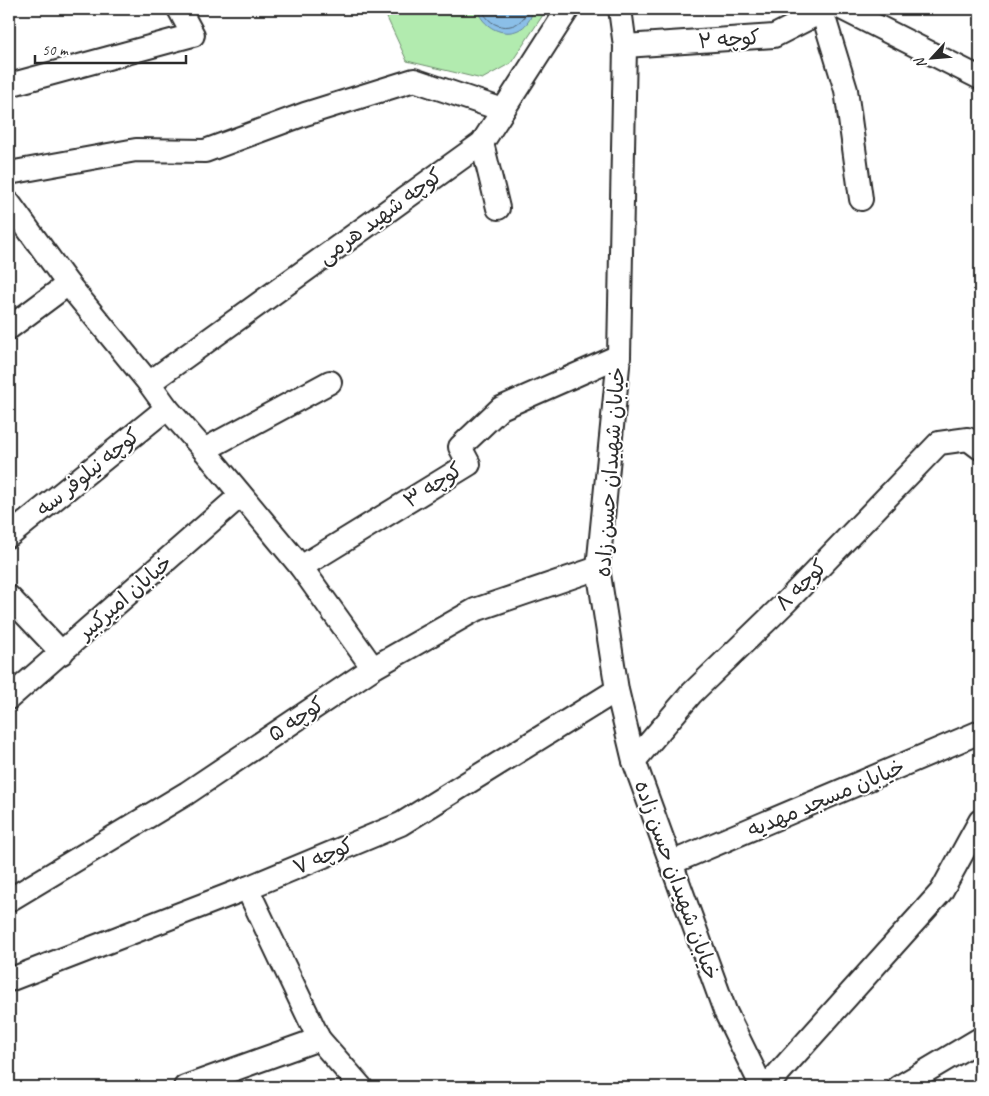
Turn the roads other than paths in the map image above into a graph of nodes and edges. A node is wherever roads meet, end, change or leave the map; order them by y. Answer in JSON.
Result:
{"nodes":[{"id":1,"x":179,"y":9,"type":"edge"},
{"id":2,"x":568,"y":9,"type":"edge"},
{"id":3,"x":620,"y":9,"type":"edge"},
{"id":4,"x":831,"y":10,"type":"edge"},
{"id":5,"x":625,"y":46,"type":"junction"},
{"id":6,"x":980,"y":78,"type":"edge"},
{"id":7,"x":9,"y":85,"type":"edge"},
{"id":8,"x":503,"y":110,"type":"junction"},
{"id":9,"x":482,"y":143,"type":"junction"},
{"id":10,"x":9,"y":173,"type":"edge"},
{"id":11,"x":861,"y":199,"type":"dead end"},
{"id":12,"x":9,"y":203,"type":"edge"},
{"id":13,"x":498,"y":208,"type":"dead end"},
{"id":14,"x":68,"y":284,"type":"junction"},
{"id":15,"x":9,"y":328,"type":"edge"},
{"id":16,"x":619,"y":356,"type":"junction"},
{"id":17,"x":330,"y":382,"type":"dead end"},
{"id":18,"x":149,"y":383,"type":"junction"},
{"id":19,"x":167,"y":408,"type":"junction"},
{"id":20,"x":980,"y":448,"type":"edge"},
{"id":21,"x":204,"y":450,"type":"junction"},
{"id":22,"x":241,"y":495,"type":"junction"},
{"id":23,"x":9,"y":536,"type":"edge"},
{"id":24,"x":301,"y":567,"type":"junction"},
{"id":25,"x":598,"y":568,"type":"junction"},
{"id":26,"x":9,"y":597,"type":"edge"},
{"id":27,"x":62,"y":653,"type":"junction"},
{"id":28,"x":372,"y":668,"type":"junction"},
{"id":29,"x":617,"y":690,"type":"junction"},
{"id":30,"x":9,"y":698,"type":"edge"},
{"id":31,"x":980,"y":732,"type":"edge"},
{"id":32,"x":634,"y":761,"type":"junction"},
{"id":33,"x":980,"y":821,"type":"edge"},
{"id":34,"x":671,"y":864,"type":"junction"},
{"id":35,"x":247,"y":888,"type":"junction"},
{"id":36,"x":9,"y":900,"type":"edge"},
{"id":37,"x":9,"y":980,"type":"edge"},
{"id":38,"x":319,"y":1039,"type":"junction"},
{"id":39,"x":980,"y":1039,"type":"edge"},
{"id":40,"x":185,"y":1087,"type":"edge"},
{"id":41,"x":361,"y":1087,"type":"edge"},
{"id":42,"x":762,"y":1087,"type":"edge"},
{"id":43,"x":766,"y":1087,"type":"edge"},
{"id":44,"x":899,"y":1087,"type":"edge"}],
"edges":[{"from":1,"to":7,"type":"street"},
{"from":2,"to":8,"type":"street","name":"کوچه شهید هرمی"},
{"from":3,"to":5,"type":"street","name":"خیابان شهیدان حسن زاده"},
{"from":4,"to":5,"type":"street","name":"کوچه ۲"},
{"from":4,"to":6,"type":"street"},
{"from":4,"to":11,"type":"street"},
{"from":5,"to":16,"type":"street","name":"خیابان شهیدان حسن زاده"},
{"from":8,"to":9,"type":"street","name":"کوچه شهید هرمی"},
{"from":8,"to":10,"type":"street"},
{"from":9,"to":13,"type":"street"},
{"from":9,"to":18,"type":"street","name":"کوچه شهید هرمی"},
{"from":12,"to":14,"type":"street"},
{"from":14,"to":15,"type":"street"},
{"from":14,"to":18,"type":"street"},
{"from":16,"to":24,"type":"street","name":"کوچه ۳"},
{"from":16,"to":25,"type":"street","name":"خیابان شهیدان حسن زاده"},
{"from":17,"to":21,"type":"street"},
{"from":18,"to":19,"type":"street"},
{"from":19,"to":21,"type":"street"},
{"from":19,"to":23,"type":"street","name":"کوچه نیلوفر سه"},
{"from":20,"to":32,"type":"street","name":"کوچه ۸"},
{"from":21,"to":22,"type":"street"},
{"from":22,"to":24,"type":"street"},
{"from":22,"to":27,"type":"street","name":"خیابان امیرکبیر"},
{"from":24,"to":28,"type":"street"},
{"from":25,"to":28,"type":"street","name":"کوچه ۵"},
{"from":25,"to":29,"type":"street","name":"خیابان شهیدان حسن زاده"},
{"from":26,"to":27,"type":"street"},
{"from":27,"to":30,"type":"street","name":"خیابان امیرکبیر"},
{"from":28,"to":36,"type":"street","name":"کوچه ۵"},
{"from":29,"to":32,"type":"street","name":"خیابان شهیدان حسن زاده"},
{"from":29,"to":35,"type":"street","name":"کوچه ۷"},
{"from":31,"to":34,"type":"street","name":"خیابان مسجد مهدیه"},
{"from":32,"to":34,"type":"street","name":"خیابان شهیدان حسن زاده"},
{"from":33,"to":43,"type":"street"},
{"from":34,"to":42,"type":"street","name":"خیابان شهیدان حسن زاده"},
{"from":35,"to":37,"type":"street","name":"کوچه ۷"},
{"from":35,"to":38,"type":"street"},
{"from":38,"to":40,"type":"street"},
{"from":38,"to":41,"type":"street"},
{"from":39,"to":44,"type":"street"}]}
